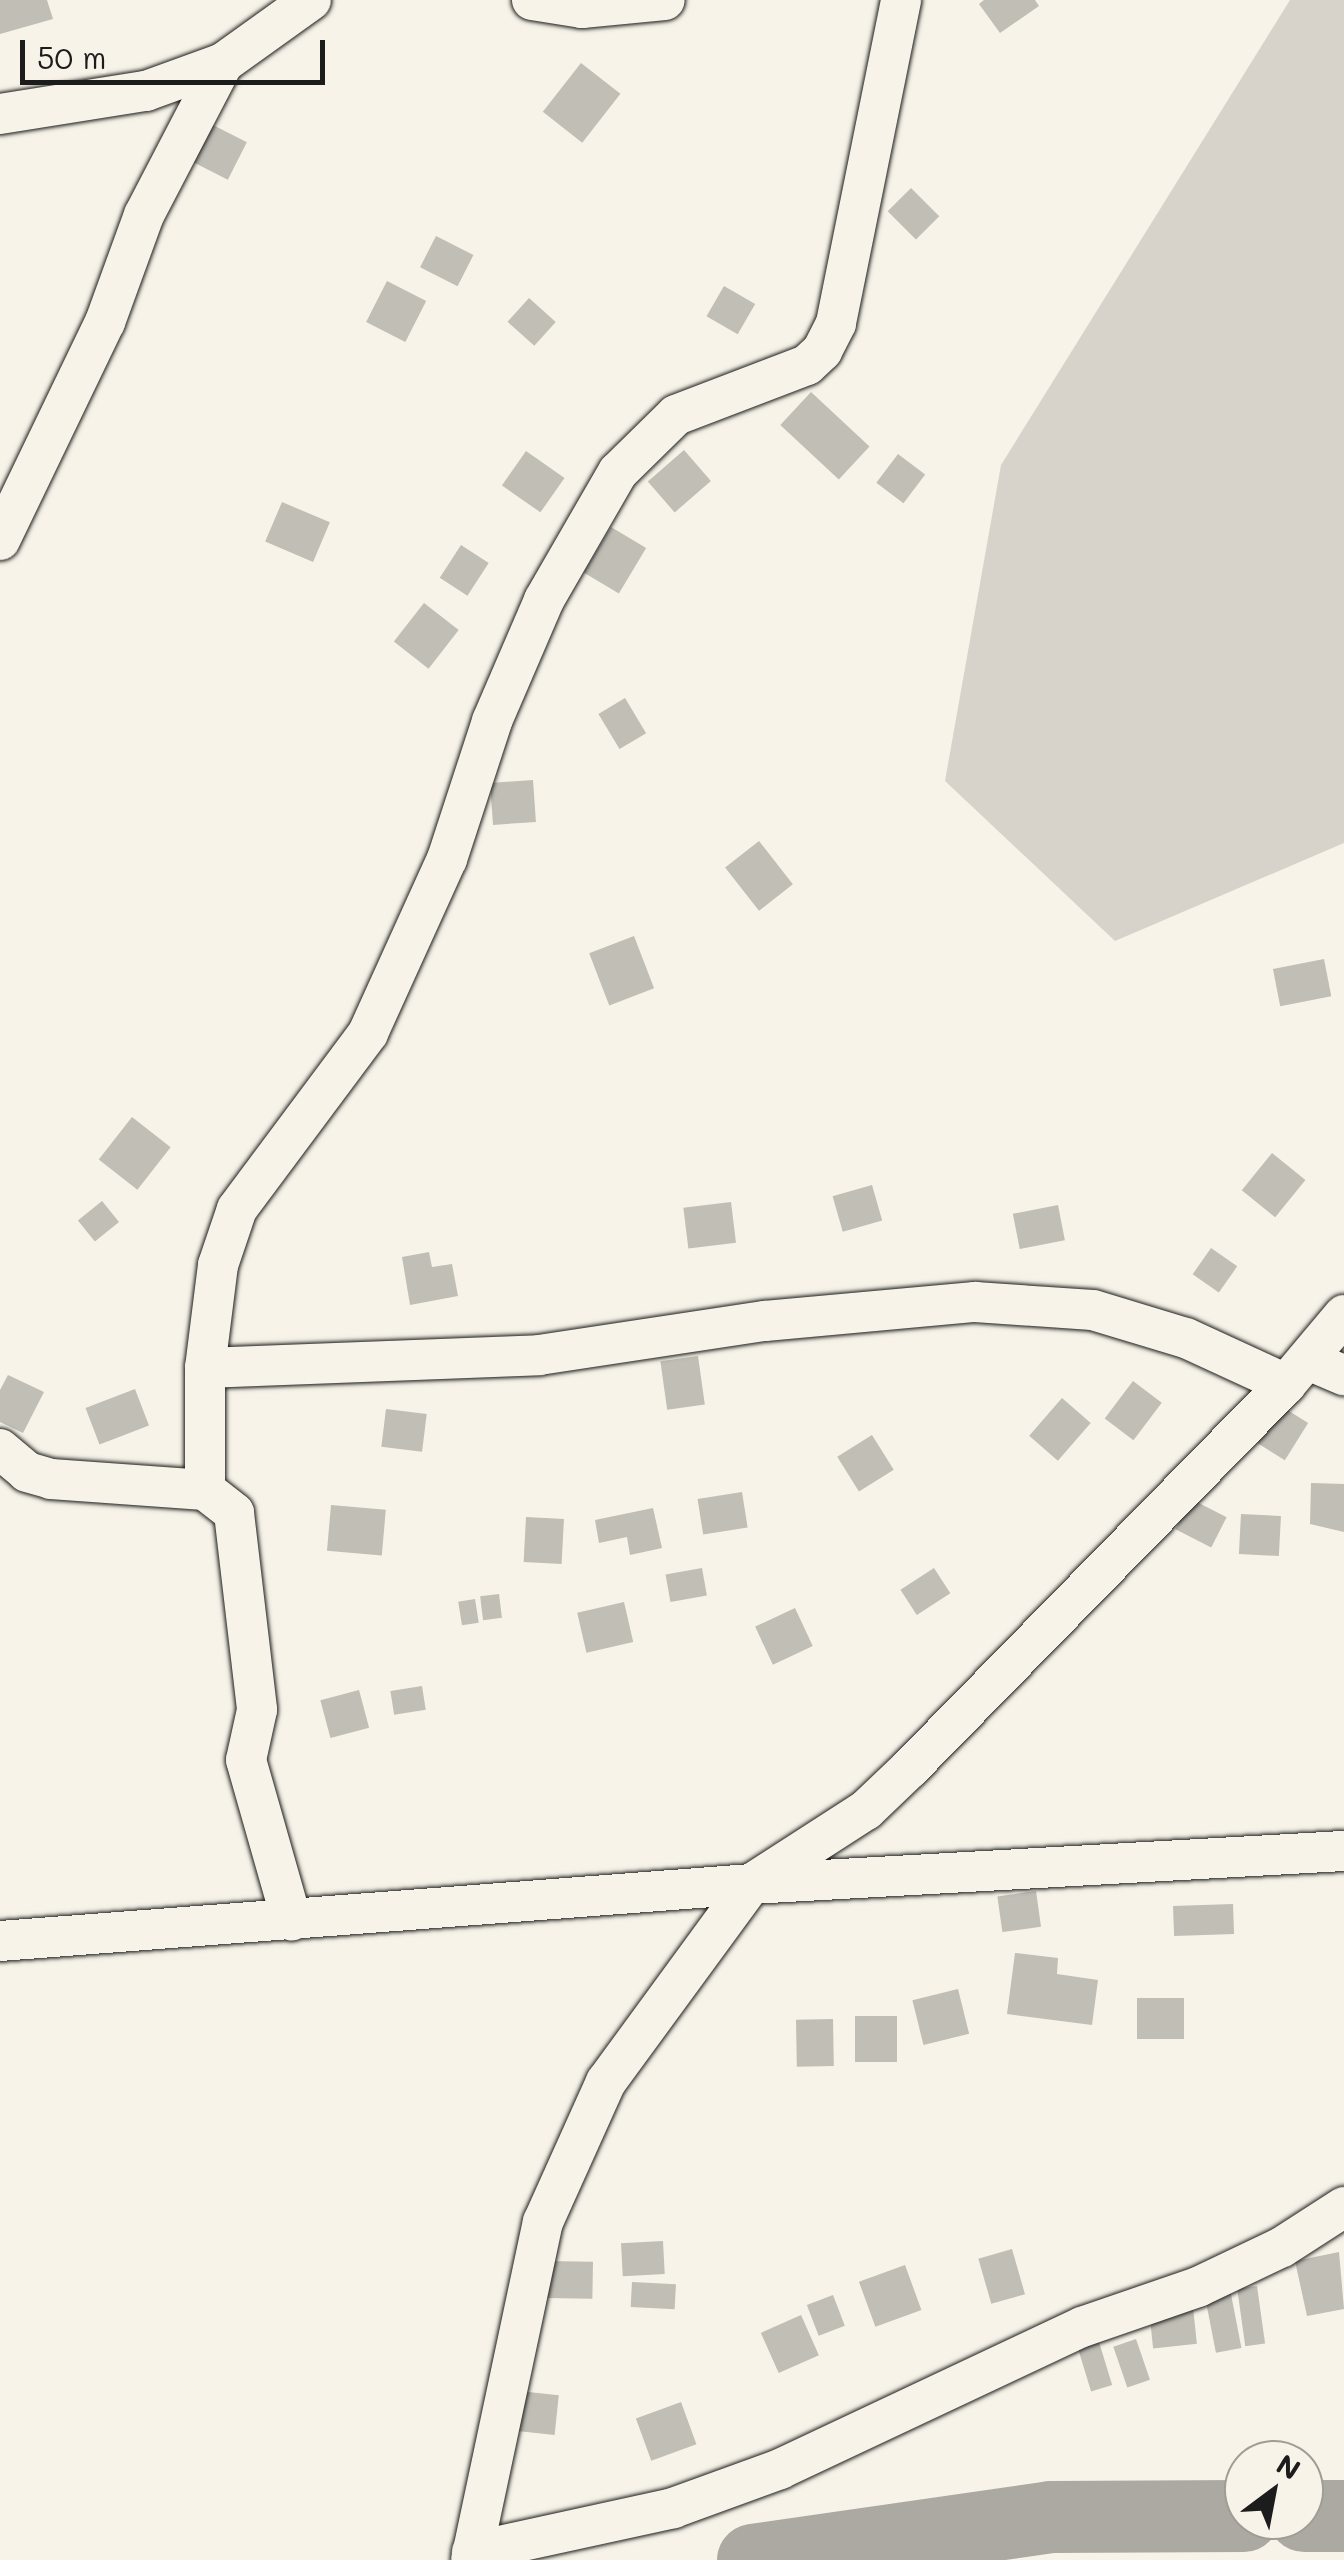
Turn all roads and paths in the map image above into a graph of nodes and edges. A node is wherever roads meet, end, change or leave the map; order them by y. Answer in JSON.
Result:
{"nodes":[{"id":1,"x":311,"y":0,"type":"edge"},
{"id":2,"x":532,"y":0,"type":"edge"},
{"id":3,"x":666,"y":0,"type":"edge"},
{"id":4,"x":901,"y":0,"type":"edge"},
{"id":5,"x":223,"y":63,"type":"junction"},
{"id":6,"x":0,"y":114,"type":"edge"},
{"id":7,"x":0,"y":540,"type":"edge"},
{"id":8,"x":1344,"y":1315,"type":"edge"},
{"id":9,"x":204,"y":1368,"type":"junction"},
{"id":10,"x":1312,"y":1373,"type":"edge"},
{"id":11,"x":0,"y":1449,"type":"edge"},
{"id":12,"x":206,"y":1490,"type":"junction"},
{"id":13,"x":1344,"y":1851,"type":"edge"},
{"id":14,"x":751,"y":1884,"type":"junction"},
{"id":15,"x":292,"y":1921,"type":"junction"},
{"id":16,"x":0,"y":1940,"type":"edge"},
{"id":17,"x":1344,"y":2207,"type":"edge"},
{"id":18,"x":472,"y":2556,"type":"edge"}],
"edges":[{"from":1,"to":5,"type":"street"},
{"from":2,"to":3,"type":"street"},
{"from":4,"to":9,"type":"street"},
{"from":5,"to":6,"type":"street"},
{"from":5,"to":7,"type":"street"},
{"from":8,"to":10,"type":"street"},
{"from":9,"to":10,"type":"street"},
{"from":9,"to":12,"type":"street"},
{"from":10,"to":14,"type":"street"},
{"from":11,"to":12,"type":"street"},
{"from":12,"to":15,"type":"street"},
{"from":13,"to":14,"type":"street"},
{"from":14,"to":15,"type":"street"},
{"from":14,"to":18,"type":"street"},
{"from":15,"to":16,"type":"street"},
{"from":17,"to":18,"type":"street"}]}
